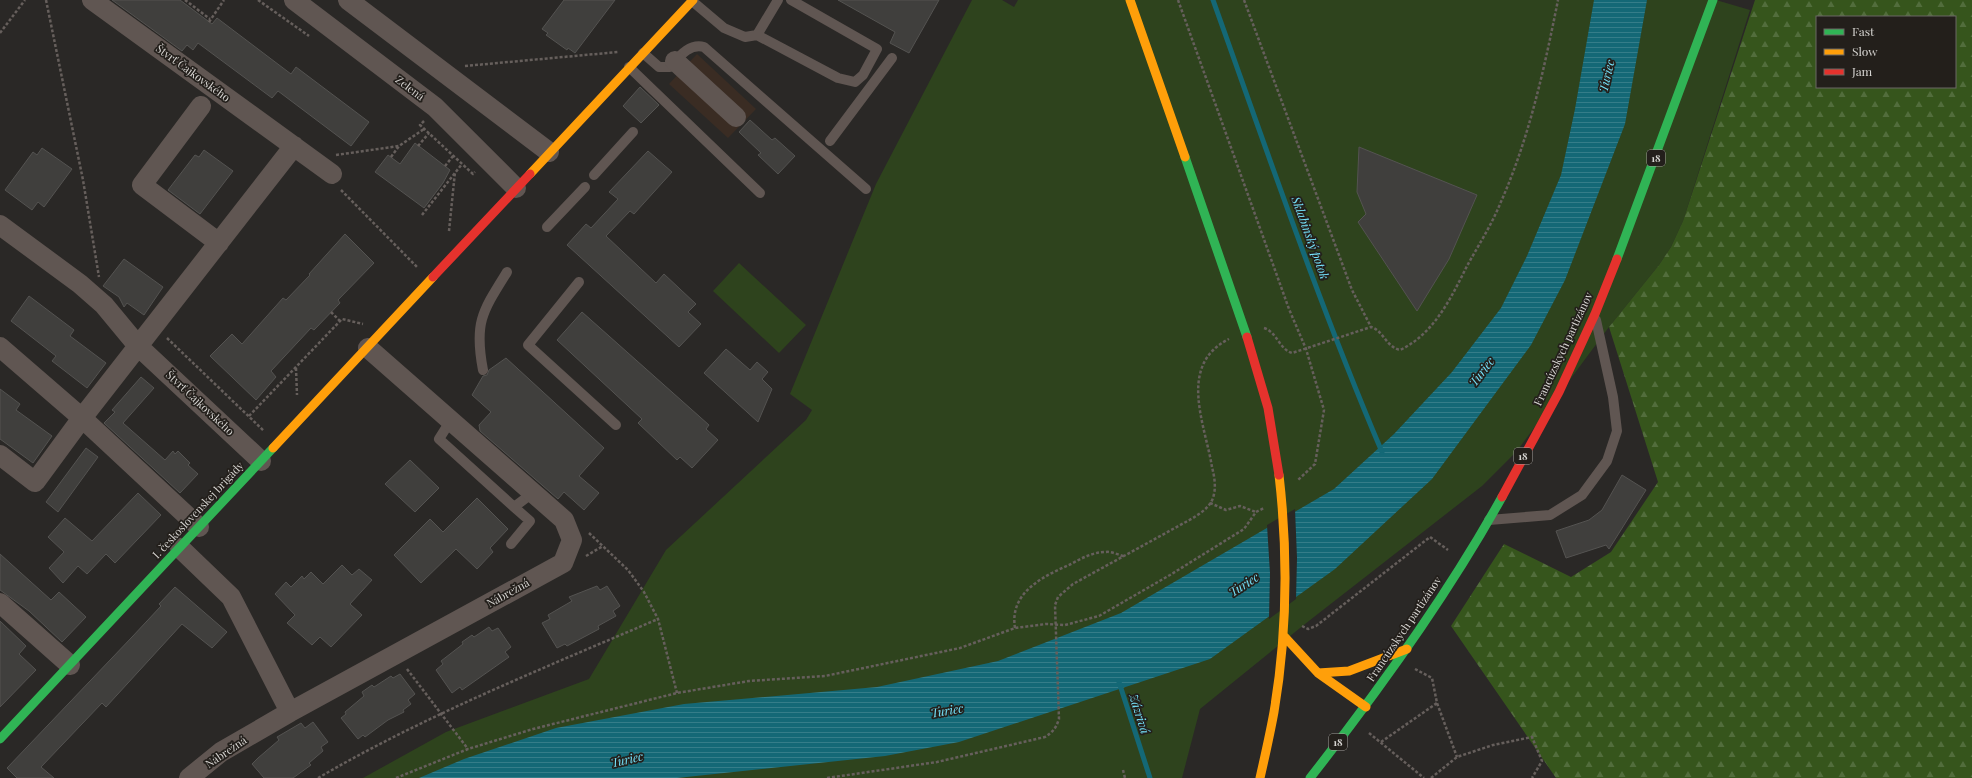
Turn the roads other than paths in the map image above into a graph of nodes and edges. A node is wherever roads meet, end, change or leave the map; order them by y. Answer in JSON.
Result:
{"nodes":[{"id":1,"x":92,"y":0,"type":"edge"},
{"id":2,"x":294,"y":0,"type":"edge"},
{"id":3,"x":348,"y":0,"type":"edge"},
{"id":4,"x":692,"y":0,"type":"edge"},
{"id":5,"x":778,"y":0,"type":"edge"},
{"id":6,"x":791,"y":0,"type":"edge"},
{"id":7,"x":1130,"y":0,"type":"edge"},
{"id":8,"x":1713,"y":0,"type":"edge"},
{"id":9,"x":757,"y":35,"type":"junction"},
{"id":10,"x":643,"y":52,"type":"junction"},
{"id":11,"x":892,"y":58,"type":"dead end"},
{"id":12,"x":675,"y":61,"type":"junction"},
{"id":13,"x":629,"y":67,"type":"junction"},
{"id":14,"x":855,"y":82,"type":"junction"},
{"id":15,"x":870,"y":90,"type":"junction"},
{"id":16,"x":201,"y":106,"type":"dead end"},
{"id":17,"x":736,"y":117,"type":"dead end"},
{"id":18,"x":633,"y":132,"type":"dead end"},
{"id":19,"x":830,"y":141,"type":"dead end"},
{"id":20,"x":294,"y":146,"type":"junction"},
{"id":21,"x":549,"y":152,"type":"junction"},
{"id":22,"x":332,"y":164,"type":"road end"},
{"id":23,"x":594,"y":175,"type":"dead end"},
{"id":24,"x":585,"y":187,"type":"dead end"},
{"id":25,"x":516,"y":188,"type":"junction"},
{"id":26,"x":866,"y":189,"type":"dead end"},
{"id":27,"x":760,"y":194,"type":"dead end"},
{"id":28,"x":0,"y":225,"type":"edge"},
{"id":29,"x":547,"y":227,"type":"dead end"},
{"id":30,"x":219,"y":243,"type":"junction"},
{"id":31,"x":507,"y":272,"type":"dead end"},
{"id":32,"x":579,"y":282,"type":"dead end"},
{"id":33,"x":1595,"y":314,"type":"junction"},
{"id":34,"x":138,"y":346,"type":"junction"},
{"id":35,"x":0,"y":347,"type":"edge"},
{"id":36,"x":368,"y":348,"type":"junction"},
{"id":37,"x":483,"y":370,"type":"dead end"},
{"id":38,"x":82,"y":418,"type":"junction"},
{"id":39,"x":451,"y":420,"type":"junction"},
{"id":40,"x":616,"y":425,"type":"dead end"},
{"id":41,"x":0,"y":455,"type":"edge"},
{"id":42,"x":261,"y":460,"type":"junction"},
{"id":43,"x":534,"y":492,"type":"junction"},
{"id":44,"x":514,"y":507,"type":"junction"},
{"id":45,"x":1489,"y":520,"type":"junction"},
{"id":46,"x":199,"y":527,"type":"junction"},
{"id":47,"x":511,"y":544,"type":"dead end"},
{"id":48,"x":180,"y":548,"type":"junction"},
{"id":49,"x":0,"y":603,"type":"edge"},
{"id":50,"x":1284,"y":636,"type":"junction"},
{"id":51,"x":1407,"y":649,"type":"junction"},
{"id":52,"x":70,"y":665,"type":"junction"},
{"id":53,"x":1318,"y":673,"type":"junction"},
{"id":54,"x":1366,"y":707,"type":"junction"},
{"id":55,"x":290,"y":712,"type":"junction"},
{"id":56,"x":0,"y":739,"type":"edge"},
{"id":57,"x":189,"y":778,"type":"edge"},
{"id":58,"x":1260,"y":778,"type":"edge"},
{"id":59,"x":1310,"y":778,"type":"edge"}],
"edges":[{"from":1,"to":20,"type":"street","name":"Štvrť Čajkovského"},
{"from":2,"to":25,"type":"street","name":"Zelená"},
{"from":3,"to":21,"type":"street"},
{"from":4,"to":9,"type":"lane"},
{"from":4,"to":10,"type":"street","name":"I. československej brigády"},
{"from":5,"to":9,"type":"lane"},
{"from":6,"to":14,"type":"lane"},
{"from":7,"to":50,"type":"street"},
{"from":8,"to":33,"type":"street","name":"Francúzskych partizánov","number":"18"},
{"from":9,"to":14,"type":"lane"},
{"from":10,"to":12,"type":"lane"},
{"from":10,"to":13,"type":"street","name":"I. československej brigády"},
{"from":11,"to":15,"type":"lane"},
{"from":12,"to":17,"type":"street"},
{"from":12,"to":26,"type":"lane"},
{"from":13,"to":21,"type":"street","name":"I. československej brigády"},
{"from":13,"to":27,"type":"lane"},
{"from":14,"to":15,"type":"lane"},
{"from":15,"to":19,"type":"lane"},
{"from":16,"to":30,"type":"street","name":"Štvrť Čajkovského"},
{"from":18,"to":23,"type":"lane"},
{"from":20,"to":22,"type":"street","name":"Štvrť Čajkovského"},
{"from":20,"to":30,"type":"street"},
{"from":21,"to":25,"type":"street","name":"I. československej brigády"},
{"from":24,"to":29,"type":"lane"},
{"from":25,"to":36,"type":"street","name":"I. československej brigády"},
{"from":28,"to":34,"type":"street","name":"Štvrť Čajkovského"},
{"from":30,"to":34,"type":"street"},
{"from":31,"to":37,"type":"lane"},
{"from":32,"to":40,"type":"lane"},
{"from":33,"to":45,"type":"street","name":"Francúzskych partizánov","number":"18"},
{"from":33,"to":45,"type":"lane"},
{"from":34,"to":38,"type":"street"},
{"from":34,"to":42,"type":"street","name":"Štvrť Čajkovského"},
{"from":35,"to":38,"type":"street"},
{"from":36,"to":39,"type":"street","name":"Nábrežná"},
{"from":36,"to":42,"type":"street","name":"I. československej brigády"},
{"from":38,"to":41,"type":"street"},
{"from":38,"to":46,"type":"street"},
{"from":39,"to":43,"type":"street","name":"Nábrežná"},
{"from":39,"to":44,"type":"lane"},
{"from":42,"to":46,"type":"street","name":"I. československej brigády"},
{"from":43,"to":44,"type":"lane"},
{"from":43,"to":55,"type":"street","name":"Nábrežná"},
{"from":44,"to":47,"type":"lane"},
{"from":45,"to":51,"type":"street","name":"Francúzskych partizánov","number":"18"},
{"from":46,"to":48,"type":"street","name":"I. československej brigády"},
{"from":48,"to":52,"type":"street","name":"I. československej brigády"},
{"from":48,"to":55,"type":"street"},
{"from":49,"to":52,"type":"street"},
{"from":50,"to":53,"type":"street"},
{"from":50,"to":58,"type":"street"},
{"from":51,"to":53,"type":"street"},
{"from":51,"to":54,"type":"street","name":"Francúzskych partizánov","number":"18"},
{"from":52,"to":56,"type":"street","name":"I. československej brigády"},
{"from":53,"to":54,"type":"street"},
{"from":54,"to":59,"type":"street","name":"Francúzskych partizánov","number":"18"},
{"from":55,"to":57,"type":"street","name":"Nábrežná"}]}
